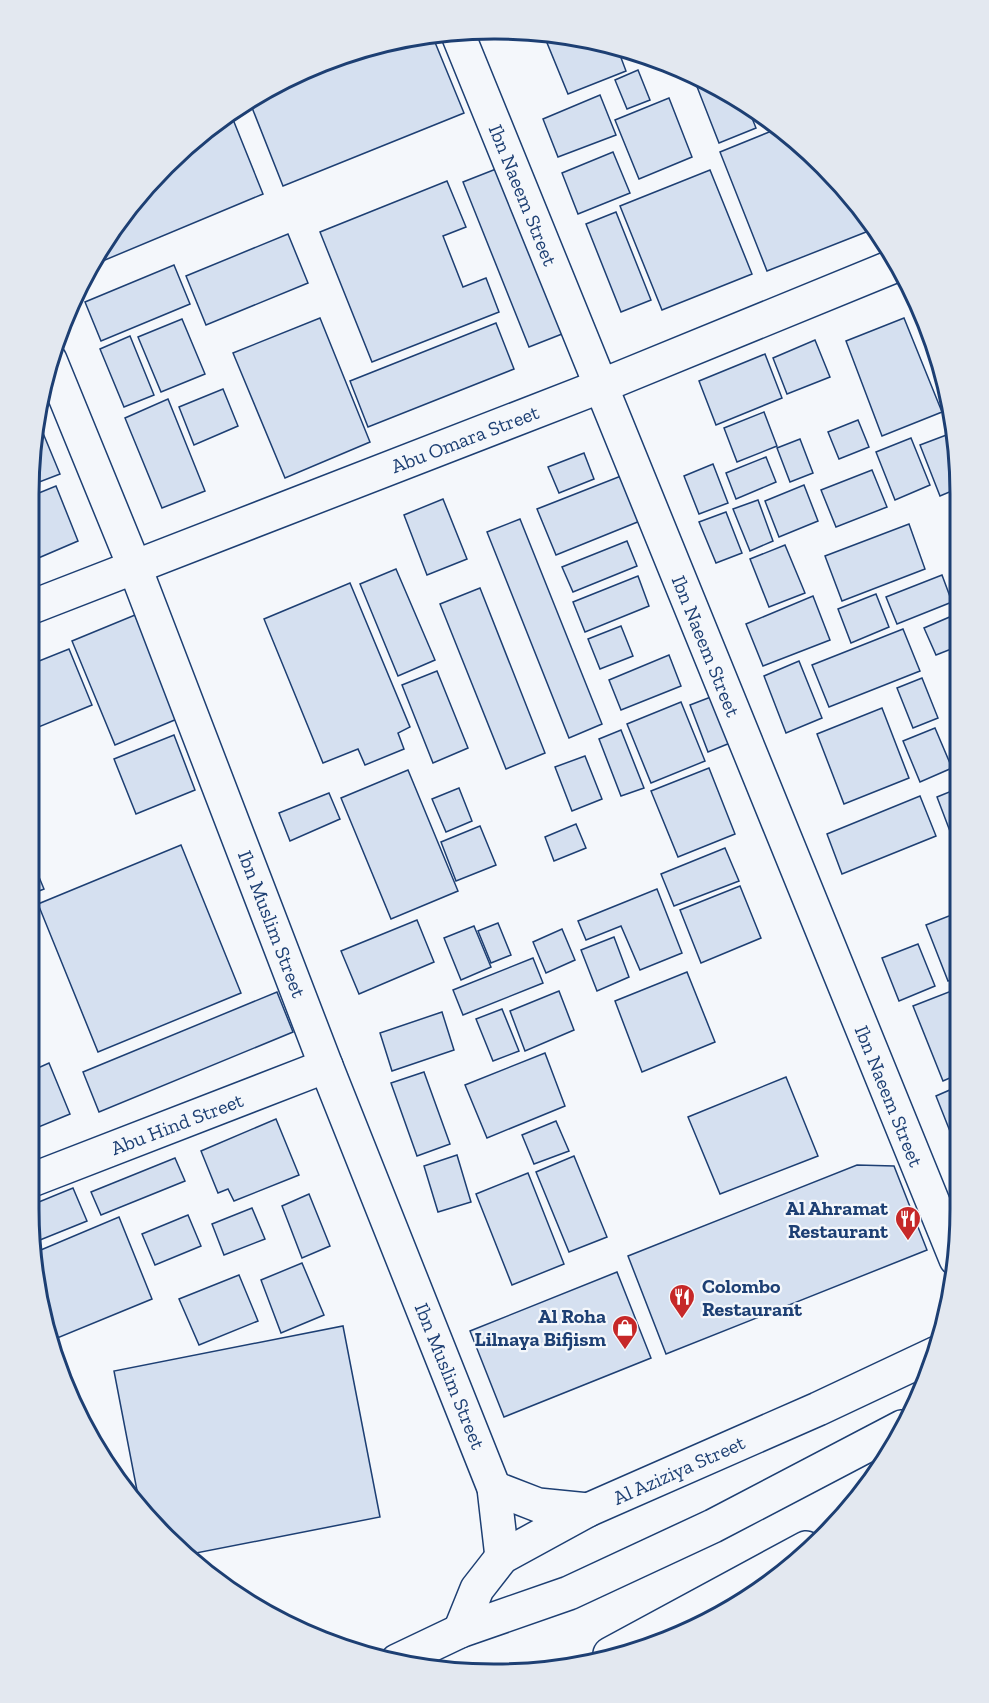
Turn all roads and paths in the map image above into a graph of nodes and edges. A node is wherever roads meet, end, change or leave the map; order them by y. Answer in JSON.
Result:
{"nodes":[{"id":1,"x":461,"y":40,"type":"edge"},
{"id":2,"x":889,"y":268,"type":"edge"},
{"id":3,"x":56,"y":374,"type":"edge"},
{"id":4,"x":601,"y":386,"type":"junction"},
{"id":5,"x":135,"y":568,"type":"junction"},
{"id":6,"x":39,"y":604,"type":"edge"},
{"id":7,"x":326,"y":1066,"type":"junction"},
{"id":8,"x":39,"y":1177,"type":"edge"},
{"id":9,"x":949,"y":1241,"type":"edge"},
{"id":10,"x":924,"y":1359,"type":"edge"},
{"id":11,"x":891,"y":1433,"type":"edge"},
{"id":12,"x":494,"y":1488,"type":"junction"},
{"id":13,"x":588,"y":1510,"type":"junction"},
{"id":14,"x":502,"y":1557,"type":"junction"},
{"id":15,"x":785,"y":1560,"type":"edge"},
{"id":16,"x":460,"y":1631,"type":"junction"},
{"id":17,"x":631,"y":1643,"type":"edge"},
{"id":18,"x":409,"y":1655,"type":"edge"}],
"edges":[{"from":1,"to":4,"type":"street","name":"Ibn Naeem Street"},
{"from":2,"to":4,"type":"street","name":"Abu Omara Street"},
{"from":3,"to":5,"type":"street","name":"Ibn Muslim Street"},
{"from":4,"to":5,"type":"street","name":"Abu Omara Street"},
{"from":4,"to":9,"type":"street","name":"Ibn Naeem Street"},
{"from":5,"to":6,"type":"street","name":"Abu Omara Street"},
{"from":5,"to":7,"type":"street","name":"Ibn Muslim Street"},
{"from":7,"to":8,"type":"street","name":"Abu Hind Street"},
{"from":7,"to":12,"type":"street","name":"Ibn Muslim Street"},
{"from":10,"to":13,"type":"street","name":"Al Aziziya Street"},
{"from":11,"to":16,"type":"street"},
{"from":12,"to":13,"type":"street"},
{"from":12,"to":14,"type":"street","name":"Ibn Muslim Street"},
{"from":13,"to":14,"type":"street","name":"Al Aziziya Street"},
{"from":14,"to":16,"type":"street","name":"Al Aziziya Street"},
{"from":15,"to":17,"type":"street"},
{"from":16,"to":18,"type":"street"}]}
